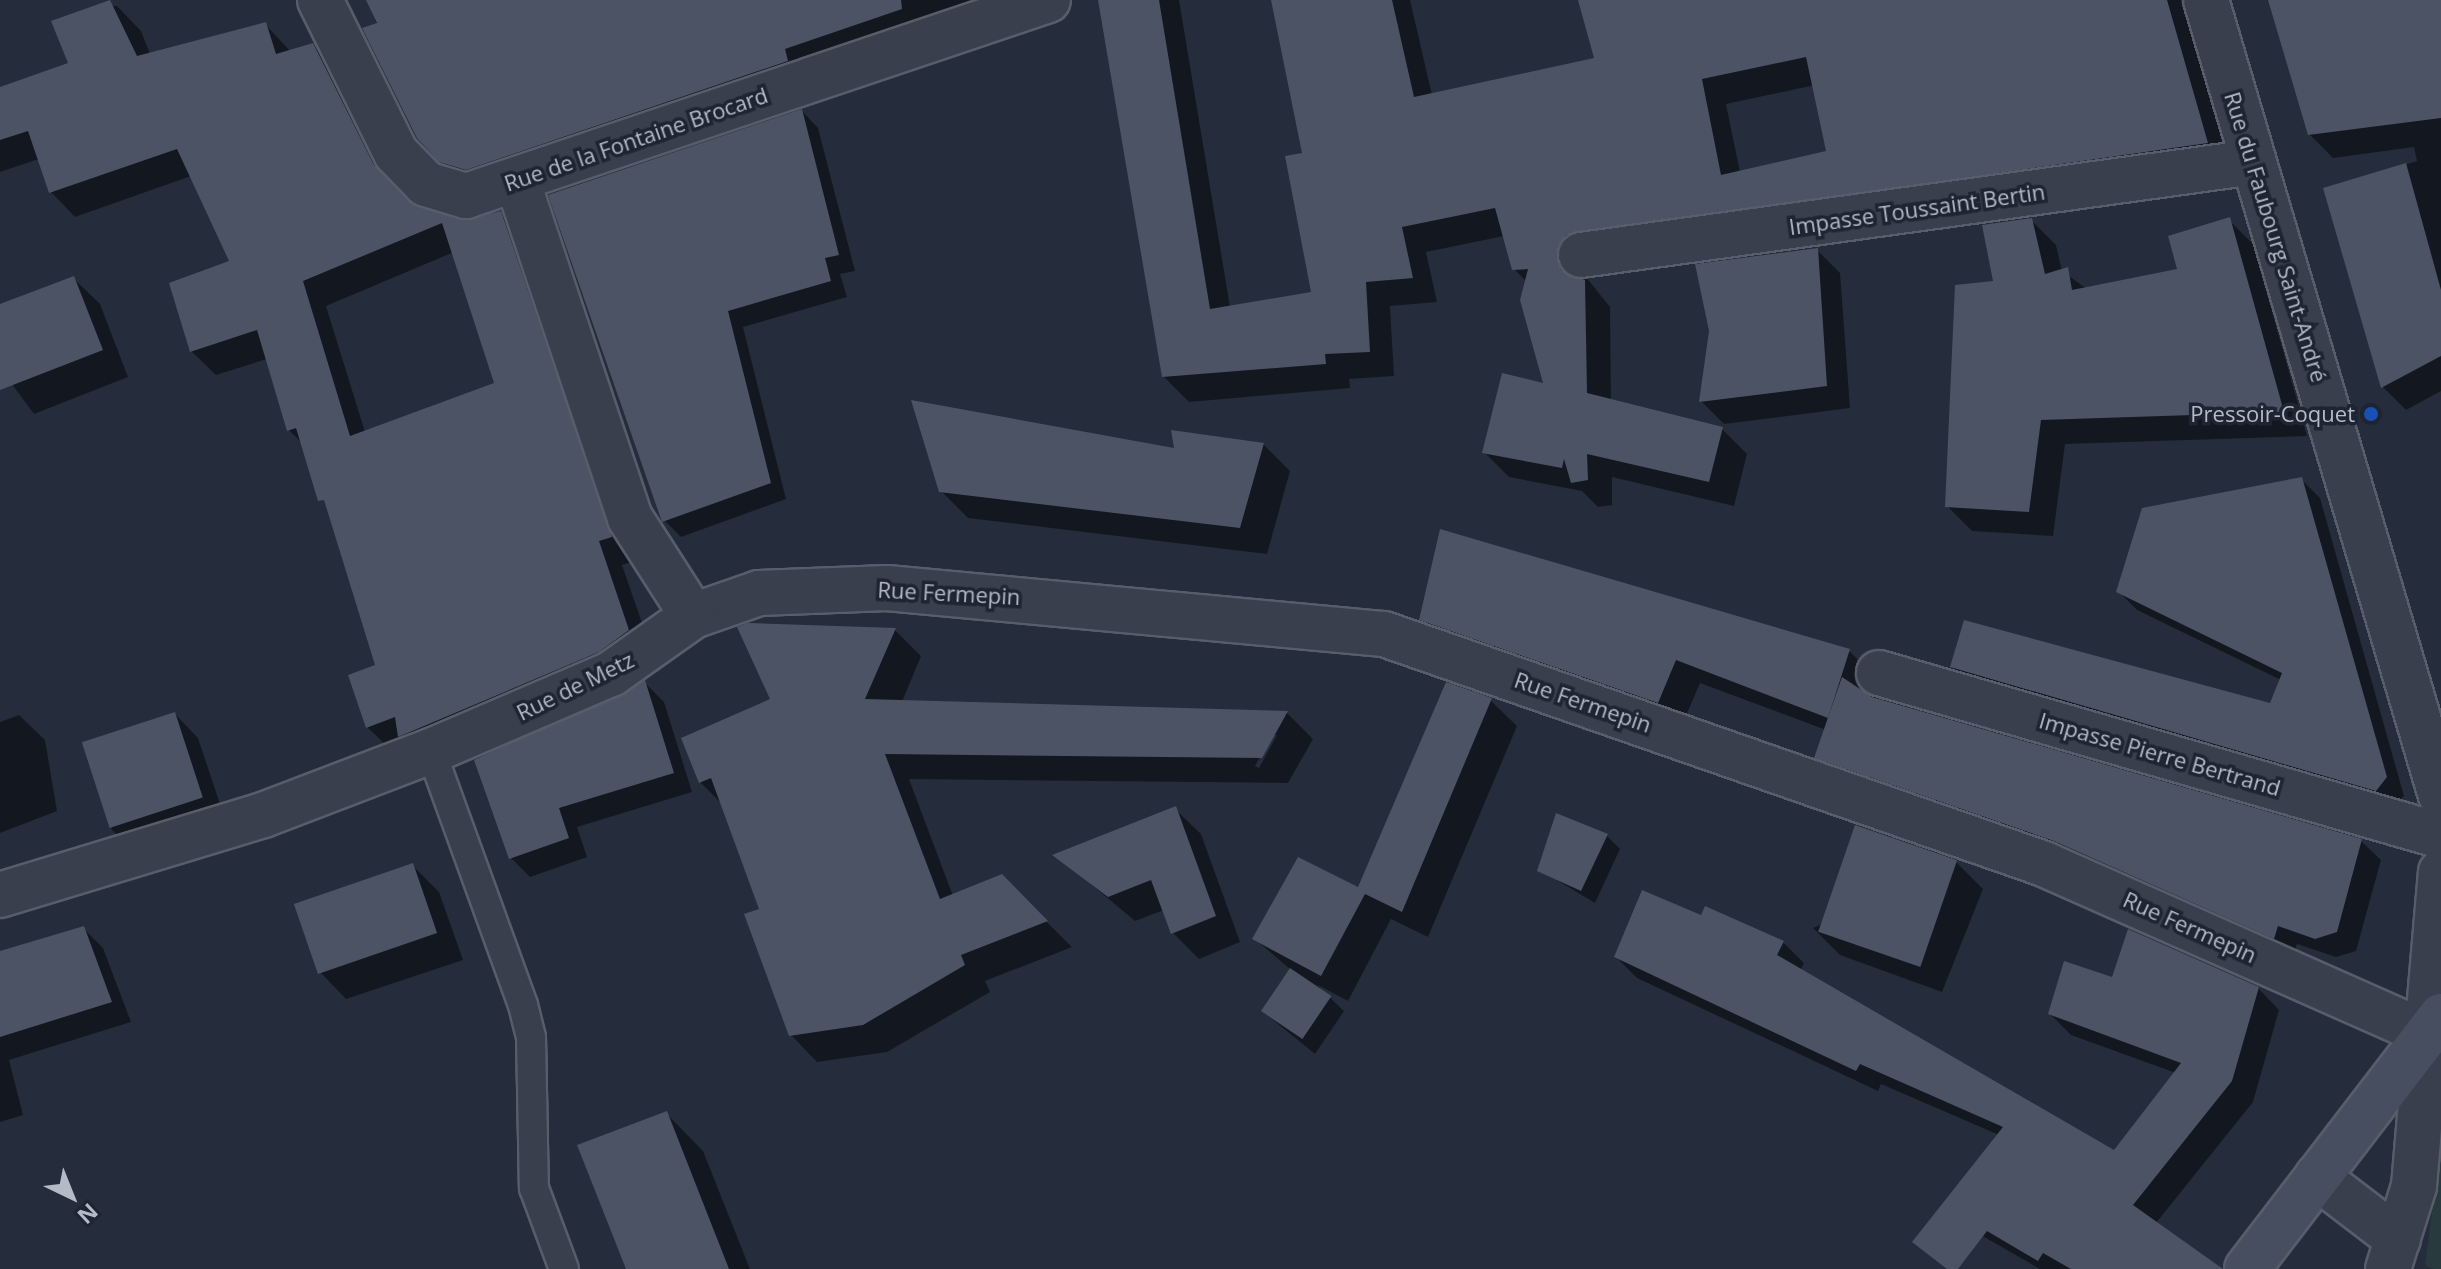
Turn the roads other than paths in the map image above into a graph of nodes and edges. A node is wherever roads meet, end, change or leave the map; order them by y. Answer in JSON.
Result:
{"nodes":[{"id":1,"x":320,"y":0,"type":"edge"},
{"id":2,"x":1048,"y":0,"type":"edge"},
{"id":3,"x":2206,"y":0,"type":"edge"},
{"id":4,"x":2254,"y":162,"type":"junction"},
{"id":5,"x":517,"y":180,"type":"junction"},
{"id":6,"x":1581,"y":255,"type":"dead end"},
{"id":7,"x":693,"y":616,"type":"junction"},
{"id":8,"x":1879,"y":673,"type":"dead end"},
{"id":9,"x":431,"y":751,"type":"junction"},
{"id":10,"x":2441,"y":796,"type":"edge"},
{"id":11,"x":2441,"y":836,"type":"edge"},
{"id":12,"x":2441,"y":872,"type":"edge"},
{"id":13,"x":0,"y":895,"type":"edge"},
{"id":14,"x":2434,"y":1025,"type":"edge"},
{"id":15,"x":2317,"y":1177,"type":"junction"},
{"id":16,"x":2393,"y":1254,"type":"edge"},
{"id":17,"x":564,"y":1269,"type":"edge"},
{"id":18,"x":2247,"y":1269,"type":"edge"}],
"edges":[{"from":1,"to":5,"type":"street","name":"Rue de la Fontaine Brocard"},
{"from":2,"to":5,"type":"street","name":"Rue de la Fontaine Brocard"},
{"from":3,"to":4,"type":"street","name":"Rue du Faubourg Saint-André"},
{"from":4,"to":6,"type":"street","name":"Impasse Toussaint Bertin"},
{"from":4,"to":10,"type":"street","name":"Rue du Faubourg Saint-André"},
{"from":5,"to":7,"type":"street"},
{"from":7,"to":9,"type":"street","name":"Rue de Metz"},
{"from":7,"to":14,"type":"street","name":"Rue Fermepin"},
{"from":8,"to":11,"type":"street","name":"Impasse Pierre Bertrand"},
{"from":9,"to":13,"type":"street","name":"Rue de Metz"},
{"from":9,"to":17,"type":"lane"},
{"from":12,"to":14,"type":"street"},
{"from":14,"to":15,"type":"main road"},
{"from":14,"to":16,"type":"street"},
{"from":15,"to":16,"type":"street"},
{"from":15,"to":18,"type":"main road"}]}
